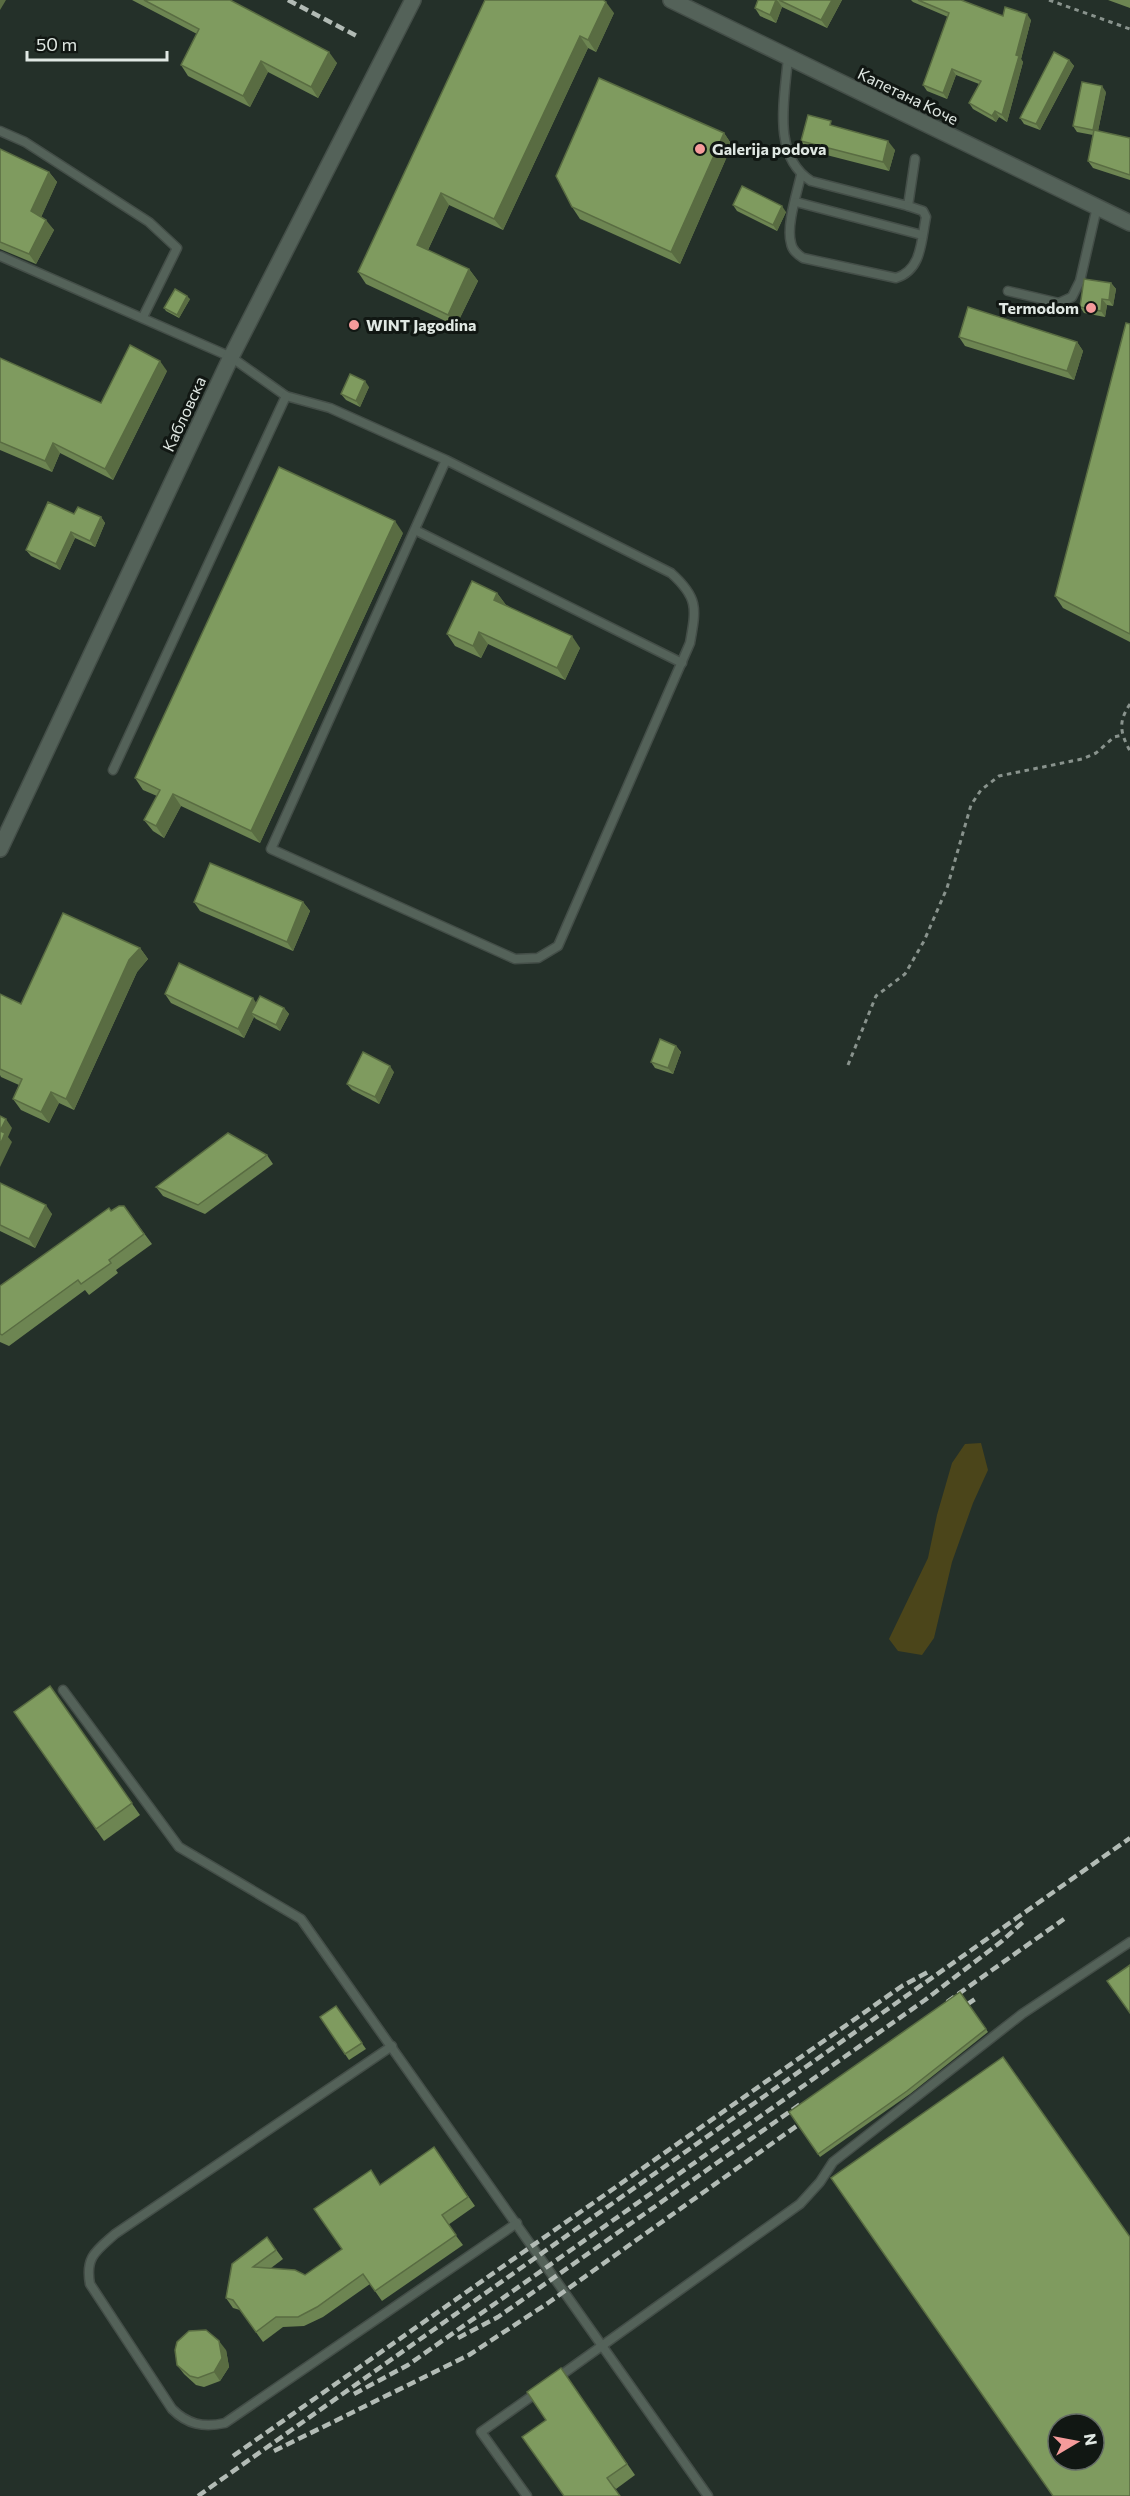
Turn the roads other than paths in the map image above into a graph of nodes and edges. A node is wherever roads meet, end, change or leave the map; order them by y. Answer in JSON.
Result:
{"nodes":[{"id":1,"x":413,"y":0,"type":"edge"},
{"id":2,"x":671,"y":0,"type":"edge"},
{"id":3,"x":788,"y":57,"type":"junction"},
{"id":4,"x":0,"y":131,"type":"edge"},
{"id":5,"x":915,"y":159,"type":"dead end"},
{"id":6,"x":801,"y":175,"type":"junction"},
{"id":7,"x":796,"y":202,"type":"junction"},
{"id":8,"x":908,"y":206,"type":"junction"},
{"id":9,"x":1097,"y":207,"type":"junction"},
{"id":10,"x":1130,"y":223,"type":"edge"},
{"id":11,"x":922,"y":235,"type":"junction"},
{"id":12,"x":0,"y":256,"type":"edge"},
{"id":13,"x":1008,"y":291,"type":"dead end"},
{"id":14,"x":143,"y":318,"type":"junction"},
{"id":15,"x":231,"y":357,"type":"junction"},
{"id":16,"x":286,"y":396,"type":"junction"},
{"id":17,"x":446,"y":460,"type":"junction"},
{"id":18,"x":415,"y":530,"type":"junction"},
{"id":19,"x":682,"y":663,"type":"junction"},
{"id":20,"x":113,"y":770,"type":"dead end"},
{"id":21,"x":0,"y":849,"type":"edge"},
{"id":22,"x":63,"y":1690,"type":"dead end"},
{"id":23,"x":1130,"y":1942,"type":"edge"},
{"id":24,"x":392,"y":2046,"type":"junction"},
{"id":25,"x":517,"y":2223,"type":"junction"},
{"id":26,"x":603,"y":2345,"type":"junction"},
{"id":27,"x":527,"y":2496,"type":"edge"},
{"id":28,"x":708,"y":2496,"type":"edge"}],
"edges":[{"from":1,"to":15,"type":"street","name":"Кабловска"},
{"from":2,"to":3,"type":"street","name":"Капетана Коче"},
{"from":3,"to":6,"type":"lane"},
{"from":3,"to":9,"type":"street","name":"Капетана Коче"},
{"from":4,"to":14,"type":"lane"},
{"from":5,"to":8,"type":"lane"},
{"from":6,"to":7,"type":"lane"},
{"from":6,"to":8,"type":"lane"},
{"from":7,"to":11,"type":"lane"},
{"from":7,"to":11,"type":"lane"},
{"from":8,"to":11,"type":"lane"},
{"from":9,"to":10,"type":"street","name":"Капетана Коче"},
{"from":9,"to":13,"type":"lane"},
{"from":12,"to":14,"type":"lane"},
{"from":14,"to":15,"type":"lane"},
{"from":15,"to":16,"type":"lane"},
{"from":15,"to":21,"type":"street","name":"Кабловска"},
{"from":16,"to":17,"type":"lane"},
{"from":16,"to":20,"type":"lane"},
{"from":17,"to":18,"type":"lane"},
{"from":17,"to":19,"type":"lane"},
{"from":18,"to":19,"type":"lane"},
{"from":18,"to":19,"type":"lane"},
{"from":22,"to":24,"type":"lane"},
{"from":23,"to":26,"type":"lane"},
{"from":24,"to":25,"type":"lane"},
{"from":24,"to":25,"type":"lane"},
{"from":25,"to":26,"type":"lane"},
{"from":26,"to":27,"type":"lane"},
{"from":26,"to":28,"type":"lane"}]}
